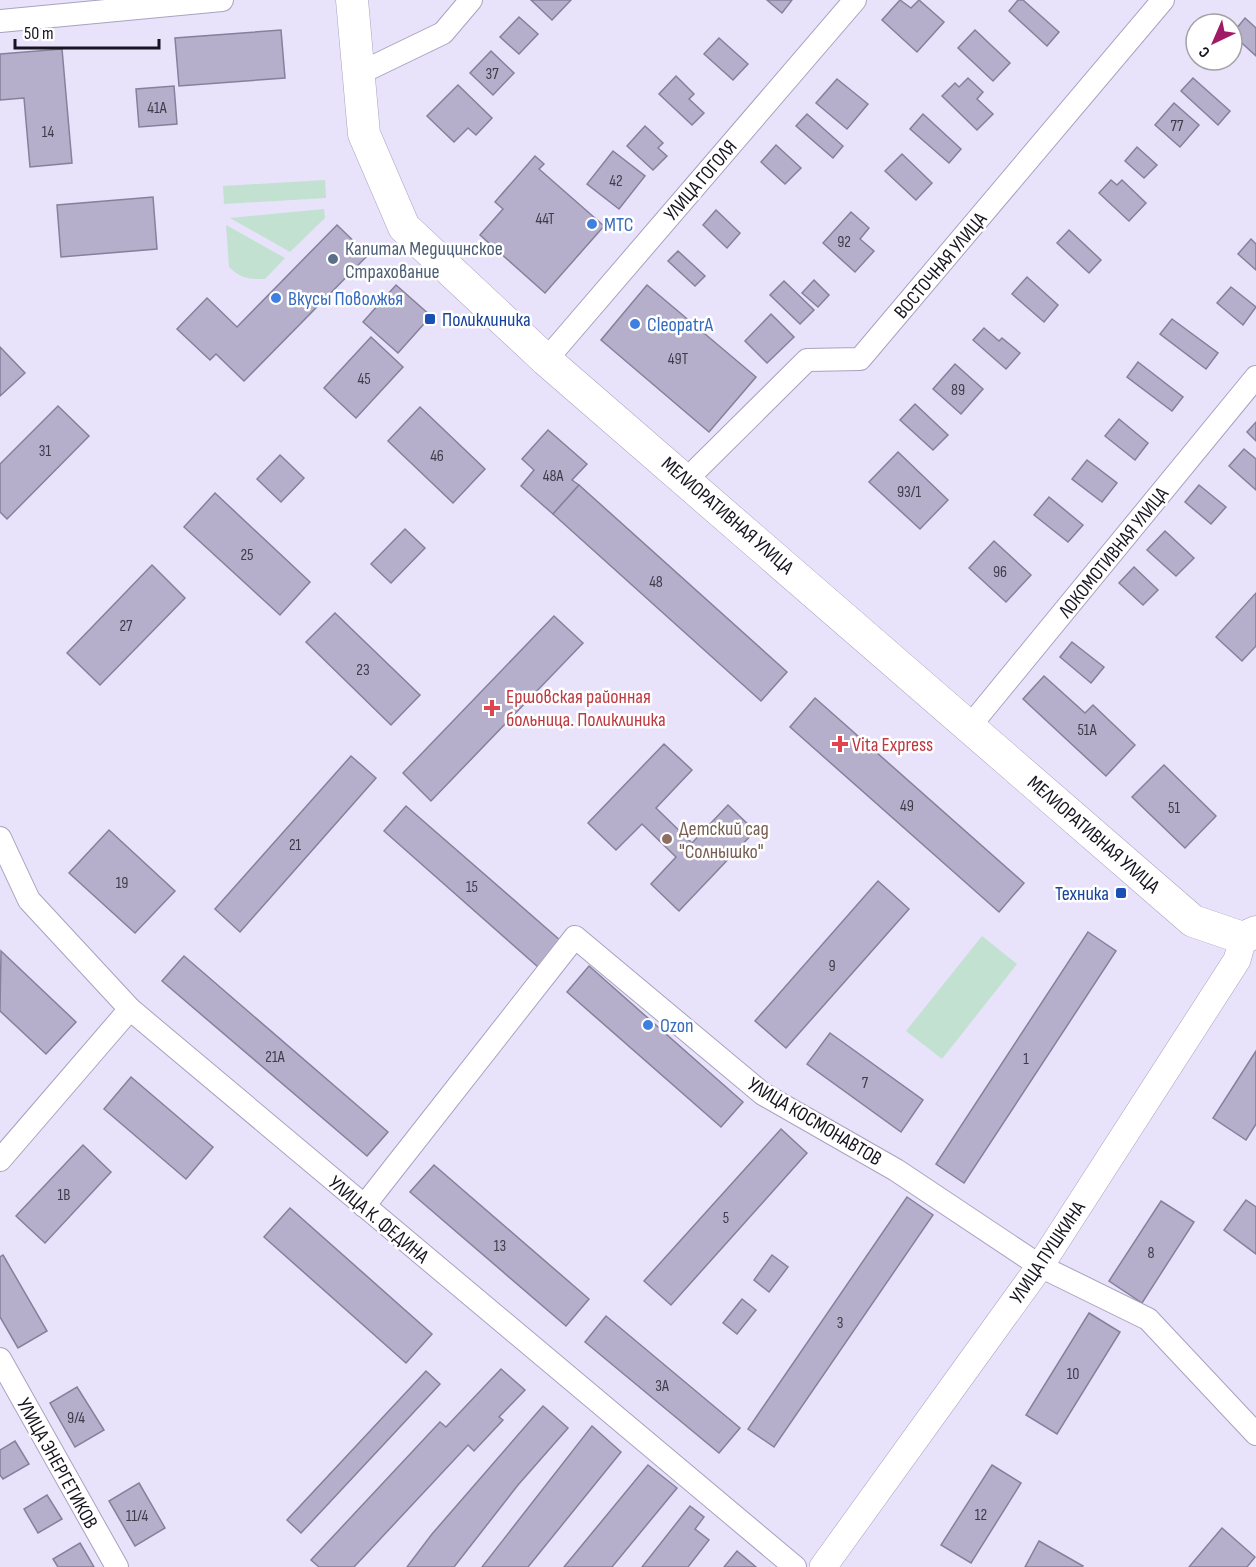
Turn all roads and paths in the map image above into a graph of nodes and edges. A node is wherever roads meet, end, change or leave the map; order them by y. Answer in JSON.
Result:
{"nodes":[{"id":1,"x":222,"y":0,"type":"edge"},
{"id":2,"x":352,"y":0,"type":"edge"},
{"id":3,"x":471,"y":0,"type":"edge"},
{"id":4,"x":855,"y":0,"type":"edge"},
{"id":5,"x":1163,"y":0,"type":"edge"},
{"id":6,"x":0,"y":21,"type":"edge"},
{"id":7,"x":358,"y":74,"type":"junction"},
{"id":8,"x":546,"y":360,"type":"junction"},
{"id":9,"x":1256,"y":377,"type":"edge"},
{"id":10,"x":687,"y":479,"type":"junction"},
{"id":11,"x":970,"y":726,"type":"junction"},
{"id":12,"x":0,"y":838,"type":"edge"},
{"id":13,"x":1249,"y":935,"type":"edge"},
{"id":14,"x":130,"y":1010,"type":"junction"},
{"id":15,"x":0,"y":1160,"type":"edge"},
{"id":16,"x":364,"y":1206,"type":"junction"},
{"id":17,"x":1040,"y":1266,"type":"junction"},
{"id":18,"x":0,"y":1359,"type":"edge"},
{"id":19,"x":1256,"y":1434,"type":"edge"},
{"id":20,"x":117,"y":1567,"type":"edge"},
{"id":21,"x":795,"y":1567,"type":"edge"},
{"id":22,"x":823,"y":1567,"type":"edge"}],
"edges":[{"from":1,"to":6,"type":"street"},
{"from":2,"to":7,"type":"main road","name":"МЕЛИОРАТИВНАЯ УЛИЦА"},
{"from":3,"to":7,"type":"street"},
{"from":4,"to":8,"type":"street","name":"УЛИЦА ГОГОЛЯ"},
{"from":5,"to":10,"type":"street","name":"ВОСТОЧНАЯ УЛИЦА"},
{"from":7,"to":8,"type":"main road","name":"МЕЛИОРАТИВНАЯ УЛИЦА"},
{"from":8,"to":10,"type":"main road","name":"МЕЛИОРАТИВНАЯ УЛИЦА"},
{"from":9,"to":11,"type":"street","name":"ЛОКОМОТИВНАЯ УЛИЦА"},
{"from":10,"to":11,"type":"main road","name":"МЕЛИОРАТИВНАЯ УЛИЦА"},
{"from":11,"to":13,"type":"main road","name":"МЕЛИОРАТИВНАЯ УЛИЦА"},
{"from":12,"to":14,"type":"street","name":"УЛИЦА К. ФЕДИНА"},
{"from":13,"to":17,"type":"street","name":"УЛИЦА ПУШКИНА"},
{"from":14,"to":15,"type":"street"},
{"from":14,"to":16,"type":"street","name":"УЛИЦА К. ФЕДИНА"},
{"from":16,"to":17,"type":"street","name":"УЛИЦА КОСМОНАВТОВ"},
{"from":16,"to":21,"type":"street","name":"УЛИЦА К. ФЕДИНА"},
{"from":17,"to":19,"type":"street","name":"УЛИЦА КОСМОНАВТОВ"},
{"from":17,"to":22,"type":"street","name":"УЛИЦА ПУШКИНА"},
{"from":18,"to":20,"type":"street","name":"УЛИЦА ЭНЕРГЕТИКОВ"}]}
